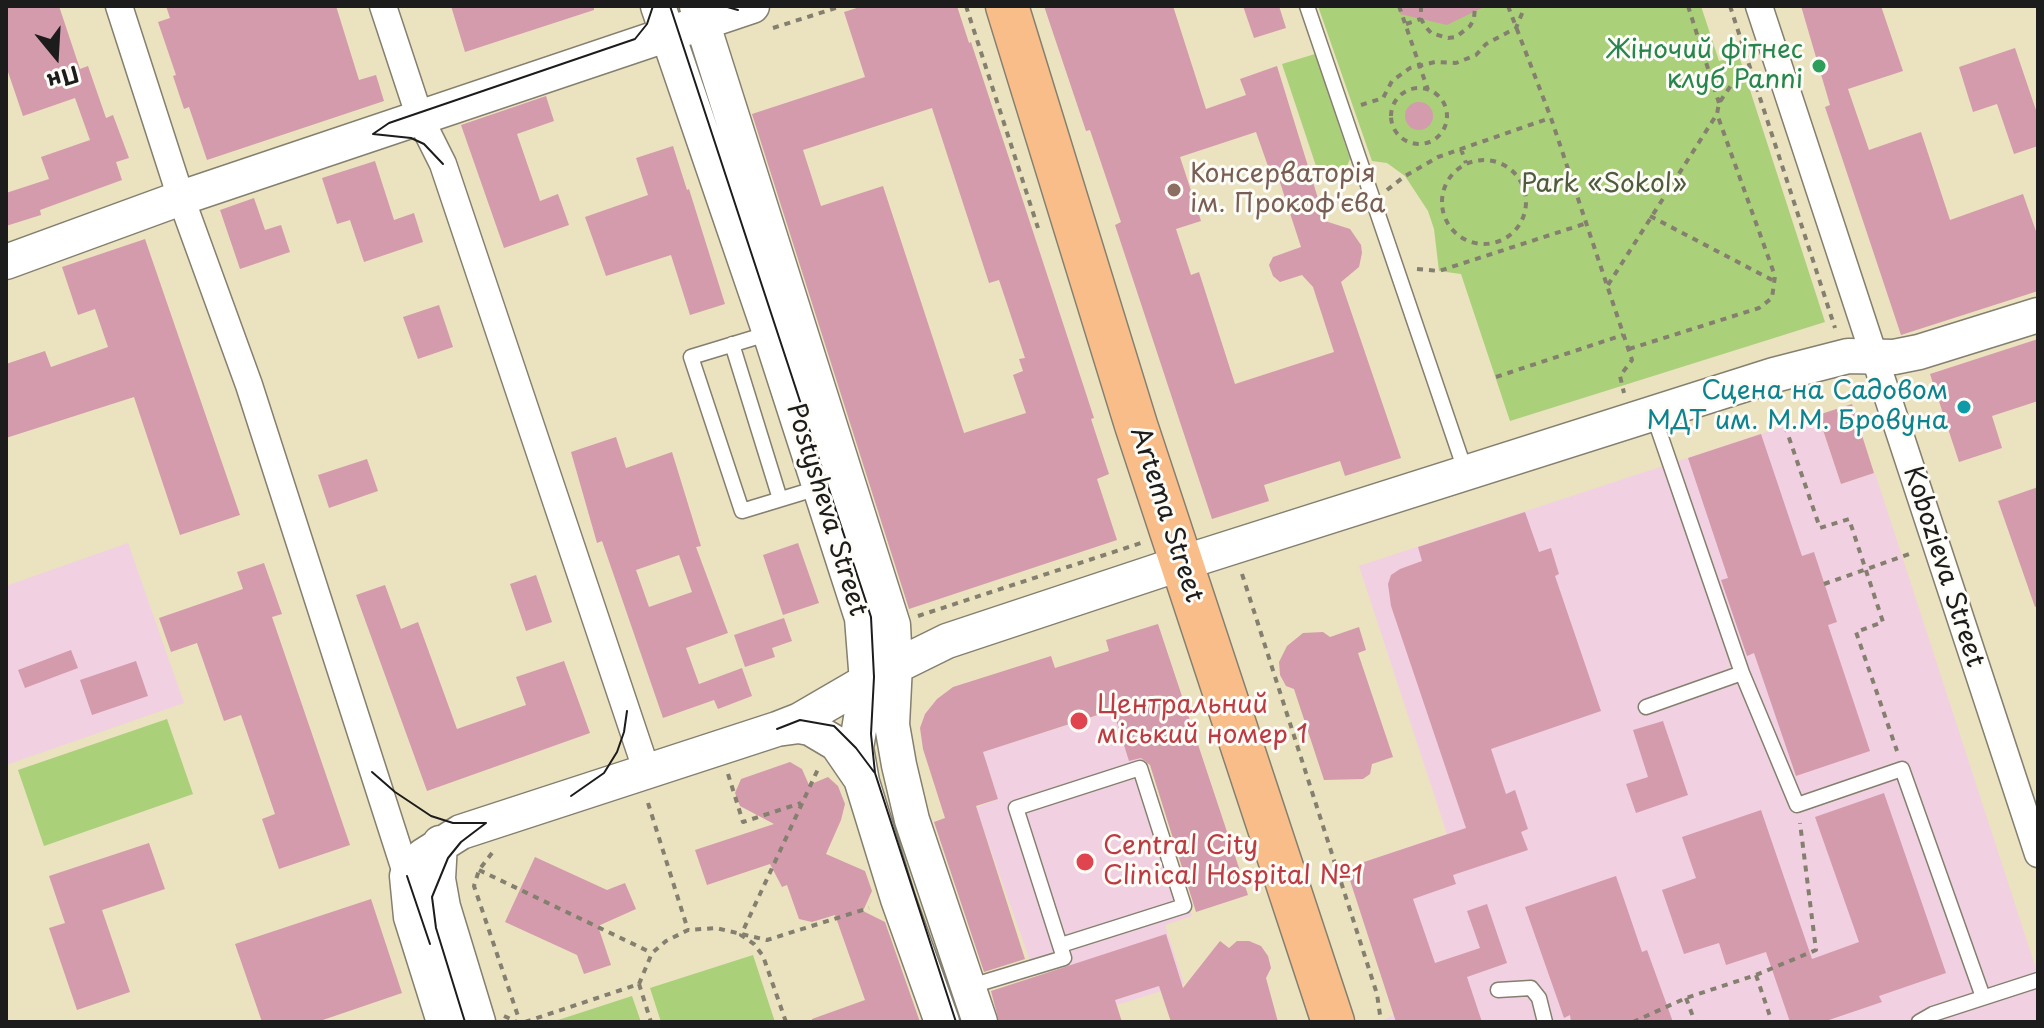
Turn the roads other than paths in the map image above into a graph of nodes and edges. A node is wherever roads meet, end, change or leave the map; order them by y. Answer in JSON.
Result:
{"nodes":[{"id":1,"x":119,"y":6,"type":"edge"},
{"id":2,"x":383,"y":6,"type":"edge"},
{"id":3,"x":1007,"y":6,"type":"edge"},
{"id":4,"x":1307,"y":6,"type":"edge"},
{"id":5,"x":1759,"y":6,"type":"edge"},
{"id":6,"x":745,"y":8,"type":"edge"},
{"id":7,"x":682,"y":19,"type":"edge"},
{"id":8,"x":420,"y":118,"type":"junction"},
{"id":9,"x":181,"y":198,"type":"junction"},
{"id":10,"x":6,"y":262,"type":"edge"},
{"id":11,"x":2038,"y":315,"type":"edge"},
{"id":12,"x":770,"y":333,"type":"junction"},
{"id":13,"x":732,"y":344,"type":"junction"},
{"id":14,"x":1874,"y":357,"type":"junction"},
{"id":15,"x":1653,"y":414,"type":"junction"},
{"id":16,"x":1466,"y":473,"type":"junction"},
{"id":17,"x":821,"y":487,"type":"junction"},
{"id":18,"x":780,"y":499,"type":"junction"},
{"id":19,"x":1182,"y":563,"type":"junction"},
{"id":20,"x":1742,"y":673,"type":"junction"},
{"id":21,"x":881,"y":674,"type":"junction"},
{"id":22,"x":1646,"y":707,"type":"dead end"},
{"id":23,"x":777,"y":729,"type":"junction"},
{"id":24,"x":862,"y":782,"type":"junction"},
{"id":25,"x":647,"y":786,"type":"junction"},
{"id":26,"x":440,"y":843,"type":"junction"},
{"id":27,"x":2038,"y":854,"type":"edge"},
{"id":28,"x":407,"y":876,"type":"junction"},
{"id":29,"x":1061,"y":945,"type":"junction"},
{"id":30,"x":2038,"y":980,"type":"edge"},
{"id":31,"x":1498,"y":990,"type":"dead end"},
{"id":32,"x":1983,"y":997,"type":"junction"},
{"id":33,"x":949,"y":998,"type":"edge"},
{"id":34,"x":444,"y":1022,"type":"edge"},
{"id":35,"x":478,"y":1022,"type":"edge"},
{"id":36,"x":980,"y":1022,"type":"edge"},
{"id":37,"x":1333,"y":1022,"type":"edge"},
{"id":38,"x":1545,"y":1022,"type":"edge"},
{"id":39,"x":1919,"y":1022,"type":"edge"}],
"edges":[{"from":1,"to":9,"type":"street"},
{"from":2,"to":8,"type":"street"},
{"from":3,"to":19,"type":"main road","name":"Artema Street"},
{"from":4,"to":16,"type":"lane"},
{"from":5,"to":14,"type":"street","name":"Kobozieva Street"},
{"from":6,"to":7,"type":"street"},
{"from":7,"to":8,"type":"street"},
{"from":7,"to":12,"type":"street","name":"Postysheva Street"},
{"from":7,"to":21,"type":"street","name":"Postysheva Street"},
{"from":8,"to":9,"type":"street"},
{"from":8,"to":25,"type":"street"},
{"from":9,"to":10,"type":"street"},
{"from":9,"to":28,"type":"street"},
{"from":11,"to":14,"type":"street"},
{"from":12,"to":13,"type":"lane"},
{"from":12,"to":17,"type":"street","name":"Postysheva Street"},
{"from":13,"to":18,"type":"lane"},
{"from":13,"to":18,"type":"lane"},
{"from":14,"to":15,"type":"street"},
{"from":14,"to":27,"type":"street","name":"Kobozieva Street"},
{"from":15,"to":16,"type":"street"},
{"from":15,"to":20,"type":"lane"},
{"from":16,"to":19,"type":"street"},
{"from":17,"to":18,"type":"lane"},
{"from":17,"to":21,"type":"street","name":"Postysheva Street"},
{"from":19,"to":21,"type":"street"},
{"from":19,"to":37,"type":"main road","name":"Artema Street"},
{"from":20,"to":22,"type":"lane"},
{"from":20,"to":32,"type":"lane"},
{"from":21,"to":23,"type":"street"},
{"from":21,"to":24,"type":"street","name":"Postysheva Street"},
{"from":21,"to":33,"type":"street","name":"Postysheva Street"},
{"from":23,"to":24,"type":"street"},
{"from":23,"to":25,"type":"street"},
{"from":24,"to":33,"type":"street","name":"Postysheva Street"},
{"from":25,"to":26,"type":"street"},
{"from":26,"to":28,"type":"street"},
{"from":26,"to":35,"type":"street"},
{"from":28,"to":34,"type":"street"},
{"from":29,"to":29,"type":"lane"},
{"from":29,"to":33,"type":"lane"},
{"from":30,"to":32,"type":"lane"},
{"from":31,"to":38,"type":"lane"},
{"from":32,"to":39,"type":"lane"},
{"from":33,"to":36,"type":"street","name":"Postysheva Street"}]}
